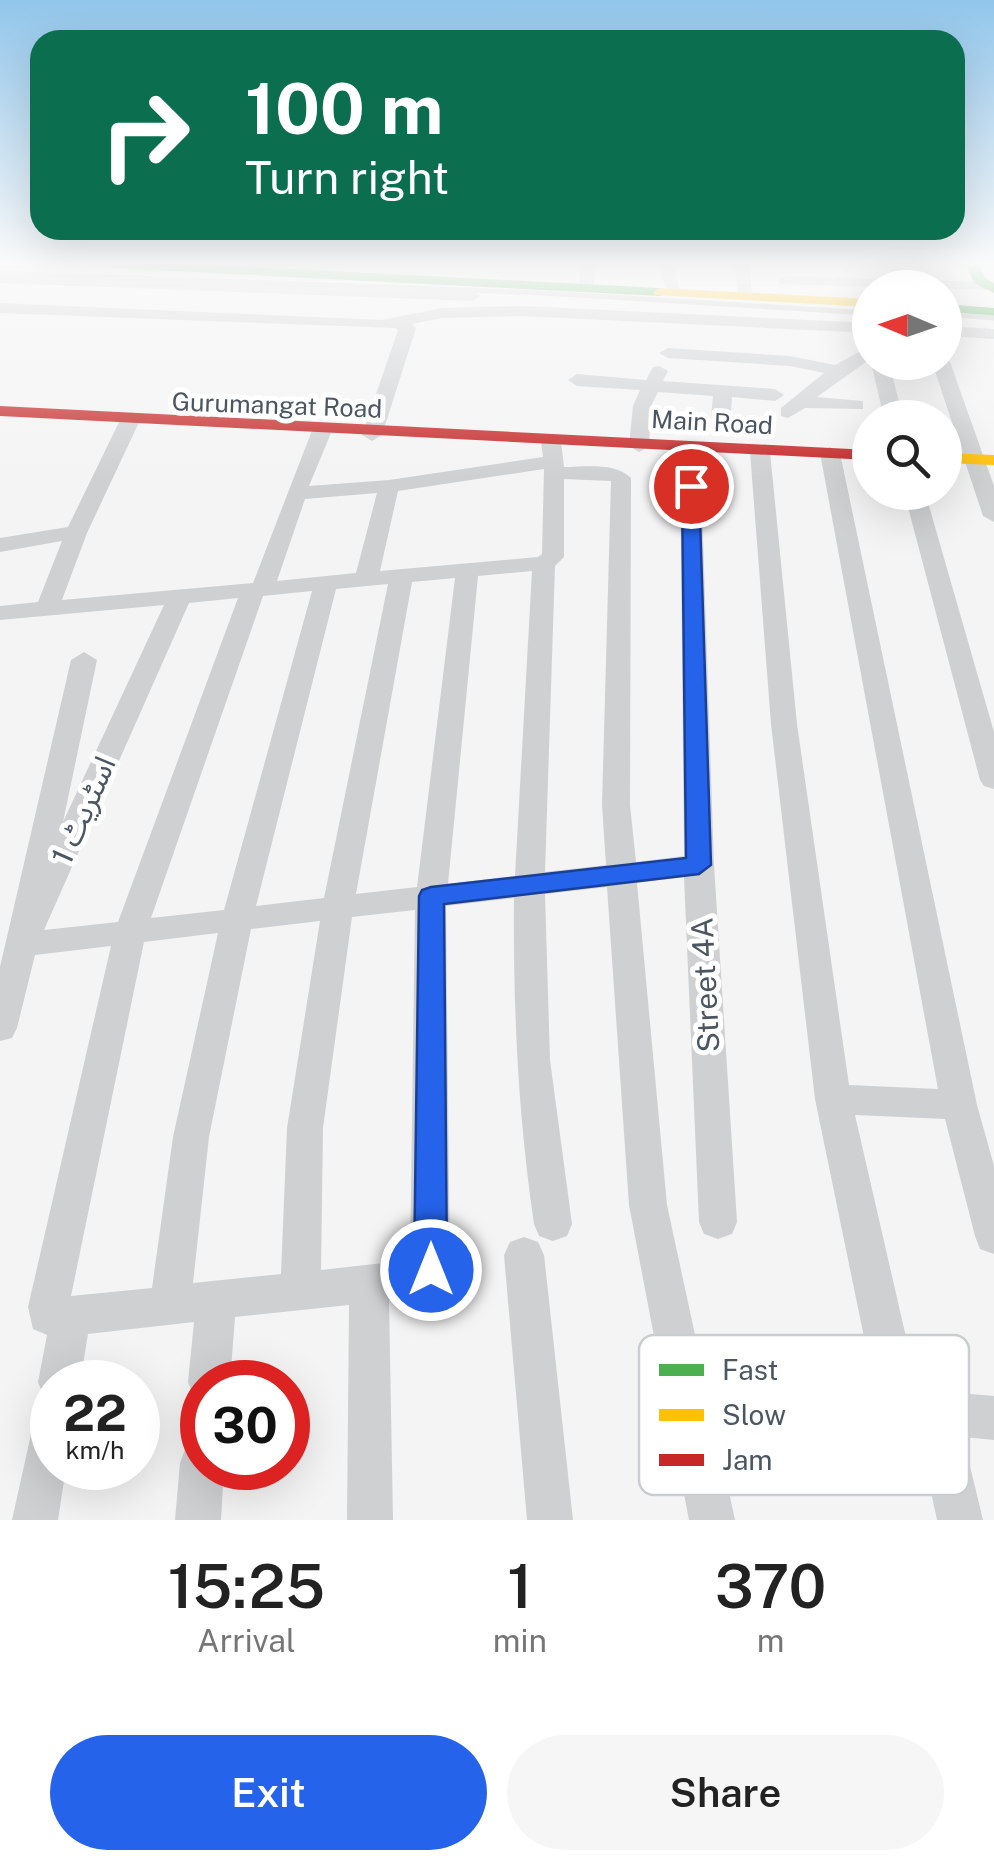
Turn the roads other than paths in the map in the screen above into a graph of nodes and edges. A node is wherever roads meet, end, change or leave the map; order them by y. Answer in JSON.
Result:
{"nodes":[{"id":1,"x":405,"y":335,"type":"edge"},
{"id":2,"x":670,"y":335,"type":"edge"},
{"id":3,"x":668,"y":353,"type":"junction"},
{"id":4,"x":852,"y":362,"type":"edge"},
{"id":5,"x":838,"y":371,"type":"junction"},
{"id":6,"x":577,"y":380,"type":"dead end"},
{"id":7,"x":948,"y":380,"type":"edge"},
{"id":8,"x":652,"y":385,"type":"junction"},
{"id":9,"x":723,"y":390,"type":"junction"},
{"id":10,"x":775,"y":395,"type":"dead end"},
{"id":11,"x":852,"y":406,"type":"edge"},
{"id":12,"x":0,"y":411,"type":"edge"},
{"id":13,"x":0,"y":420,"type":"edge"},
{"id":14,"x":127,"y":422,"type":"junction"},
{"id":15,"x":720,"y":426,"type":"dead end"},
{"id":16,"x":321,"y":431,"type":"junction"},
{"id":17,"x":372,"y":432,"type":"junction"},
{"id":18,"x":640,"y":446,"type":"junction"},
{"id":19,"x":690,"y":449,"type":"junction"},
{"id":20,"x":760,"y":452,"type":"junction"},
{"id":21,"x":830,"y":453,"type":"junction"},
{"id":22,"x":852,"y":454,"type":"edge"},
{"id":23,"x":554,"y":458,"type":"junction"},
{"id":24,"x":984,"y":460,"type":"edge"},
{"id":25,"x":389,"y":486,"type":"junction"},
{"id":26,"x":296,"y":493,"type":"junction"},
{"id":27,"x":919,"y":510,"type":"edge"},
{"id":28,"x":994,"y":516,"type":"edge"},
{"id":29,"x":76,"y":533,"type":"junction"},
{"id":30,"x":0,"y":546,"type":"edge"},
{"id":31,"x":544,"y":563,"type":"junction"},
{"id":32,"x":467,"y":572,"type":"junction"},
{"id":33,"x":400,"y":578,"type":"junction"},
{"id":34,"x":366,"y":580,"type":"junction"},
{"id":35,"x":326,"y":584,"type":"junction"},
{"id":36,"x":258,"y":589,"type":"junction"},
{"id":37,"x":180,"y":596,"type":"junction"},
{"id":38,"x":47,"y":608,"type":"junction"},
{"id":39,"x":0,"y":613,"type":"edge"},
{"id":40,"x":84,"y":660,"type":"dead end"},
{"id":41,"x":994,"y":780,"type":"edge"},
{"id":42,"x":699,"y":865,"type":"junction"},
{"id":43,"x":623,"y":874,"type":"junction"},
{"id":44,"x":530,"y":885,"type":"junction"},
{"id":45,"x":431,"y":896,"type":"junction"},
{"id":46,"x":338,"y":908,"type":"junction"},
{"id":47,"x":237,"y":919,"type":"junction"},
{"id":48,"x":130,"y":932,"type":"junction"},
{"id":49,"x":22,"y":944,"type":"junction"},
{"id":50,"x":0,"y":1028,"type":"edge"},
{"id":51,"x":833,"y":1098,"type":"junction"},
{"id":52,"x":958,"y":1105,"type":"junction"},
{"id":53,"x":718,"y":1222,"type":"dead end"},
{"id":54,"x":553,"y":1224,"type":"dead end"},
{"id":55,"x":994,"y":1236,"type":"edge"},
{"id":56,"x":524,"y":1255,"type":"dead end"},
{"id":57,"x":369,"y":1285,"type":"junction"},
{"id":58,"x":300,"y":1292,"type":"junction"},
{"id":59,"x":216,"y":1300,"type":"junction"},
{"id":60,"x":170,"y":1305,"type":"junction"},
{"id":61,"x":72,"y":1315,"type":"junction"},
{"id":62,"x":674,"y":1335,"type":"edge"},
{"id":63,"x":885,"y":1335,"type":"edge"},
{"id":64,"x":64,"y":1360,"type":"edge"},
{"id":65,"x":211,"y":1360,"type":"edge"},
{"id":66,"x":969,"y":1416,"type":"edge"},
{"id":67,"x":994,"y":1418,"type":"edge"},
{"id":68,"x":40,"y":1490,"type":"edge"},
{"id":69,"x":200,"y":1490,"type":"edge"},
{"id":70,"x":707,"y":1495,"type":"edge"},
{"id":71,"x":953,"y":1495,"type":"edge"},
{"id":72,"x":35,"y":1520,"type":"edge"},
{"id":73,"x":198,"y":1520,"type":"edge"},
{"id":74,"x":370,"y":1520,"type":"edge"},
{"id":75,"x":550,"y":1520,"type":"edge"},
{"id":76,"x":712,"y":1520,"type":"edge"},
{"id":77,"x":960,"y":1520,"type":"edge"}],
"edges":[{"from":1,"to":17,"type":"street"},
{"from":2,"to":3,"type":"street"},
{"from":3,"to":5,"type":"street"},
{"from":3,"to":8,"type":"street"},
{"from":4,"to":5,"type":"street"},
{"from":5,"to":11,"type":"street"},
{"from":6,"to":8,"type":"street"},
{"from":7,"to":24,"type":"street"},
{"from":8,"to":9,"type":"street"},
{"from":8,"to":18,"type":"street"},
{"from":9,"to":10,"type":"street"},
{"from":9,"to":15,"type":"street"},
{"from":12,"to":14,"type":"street"},
{"from":13,"to":14,"type":"street"},
{"from":14,"to":16,"type":"street","name":"Main Road"},
{"from":14,"to":29,"type":"street"},
{"from":16,"to":17,"type":"street","name":"Main Road"},
{"from":16,"to":26,"type":"street"},
{"from":17,"to":23,"type":"street","name":"Main Road"},
{"from":18,"to":19,"type":"street","name":"Main Road"},
{"from":18,"to":23,"type":"street","name":"Main Road"},
{"from":19,"to":20,"type":"street","name":"Main Road"},
{"from":19,"to":42,"type":"street","name":"Street 4A"},
{"from":20,"to":21,"type":"street","name":"Main Road"},
{"from":20,"to":51,"type":"street"},
{"from":21,"to":22,"type":"street","name":"Main Road"},
{"from":21,"to":52,"type":"street"},
{"from":23,"to":25,"type":"street"},
{"from":23,"to":31,"type":"street"},
{"from":23,"to":43,"type":"street"},
{"from":24,"to":28,"type":"street"},
{"from":25,"to":26,"type":"street"},
{"from":25,"to":34,"type":"street"},
{"from":26,"to":36,"type":"street"},
{"from":27,"to":41,"type":"street"},
{"from":29,"to":30,"type":"street"},
{"from":29,"to":38,"type":"street"},
{"from":31,"to":32,"type":"street"},
{"from":31,"to":44,"type":"street"},
{"from":32,"to":33,"type":"street"},
{"from":32,"to":45,"type":"street"},
{"from":33,"to":34,"type":"street"},
{"from":33,"to":46,"type":"street"},
{"from":34,"to":35,"type":"street"},
{"from":35,"to":36,"type":"street"},
{"from":35,"to":47,"type":"street"},
{"from":36,"to":37,"type":"street"},
{"from":36,"to":48,"type":"street"},
{"from":37,"to":38,"type":"street"},
{"from":37,"to":49,"type":"street","name":"اسٹریٹ 1"},
{"from":38,"to":39,"type":"street"},
{"from":40,"to":49,"type":"street"},
{"from":42,"to":43,"type":"street"},
{"from":42,"to":53,"type":"street","name":"Street 4A"},
{"from":43,"to":44,"type":"street"},
{"from":43,"to":62,"type":"street"},
{"from":44,"to":45,"type":"street"},
{"from":44,"to":54,"type":"street"},
{"from":45,"to":46,"type":"street"},
{"from":45,"to":57,"type":"street"},
{"from":46,"to":47,"type":"street"},
{"from":46,"to":58,"type":"street"},
{"from":47,"to":48,"type":"street"},
{"from":47,"to":60,"type":"street"},
{"from":48,"to":49,"type":"street"},
{"from":48,"to":61,"type":"street"},
{"from":49,"to":50,"type":"street","name":"اسٹریٹ 1"},
{"from":51,"to":52,"type":"street"},
{"from":51,"to":63,"type":"street"},
{"from":52,"to":55,"type":"street"},
{"from":56,"to":75,"type":"street"},
{"from":57,"to":58,"type":"street"},
{"from":57,"to":74,"type":"street"},
{"from":58,"to":59,"type":"street"},
{"from":59,"to":60,"type":"street"},
{"from":59,"to":65,"type":"street"},
{"from":60,"to":61,"type":"street"},
{"from":61,"to":64,"type":"street"},
{"from":66,"to":67,"type":"street"},
{"from":68,"to":72,"type":"street"},
{"from":69,"to":73,"type":"street"},
{"from":70,"to":76,"type":"street"},
{"from":71,"to":77,"type":"street"}]}
